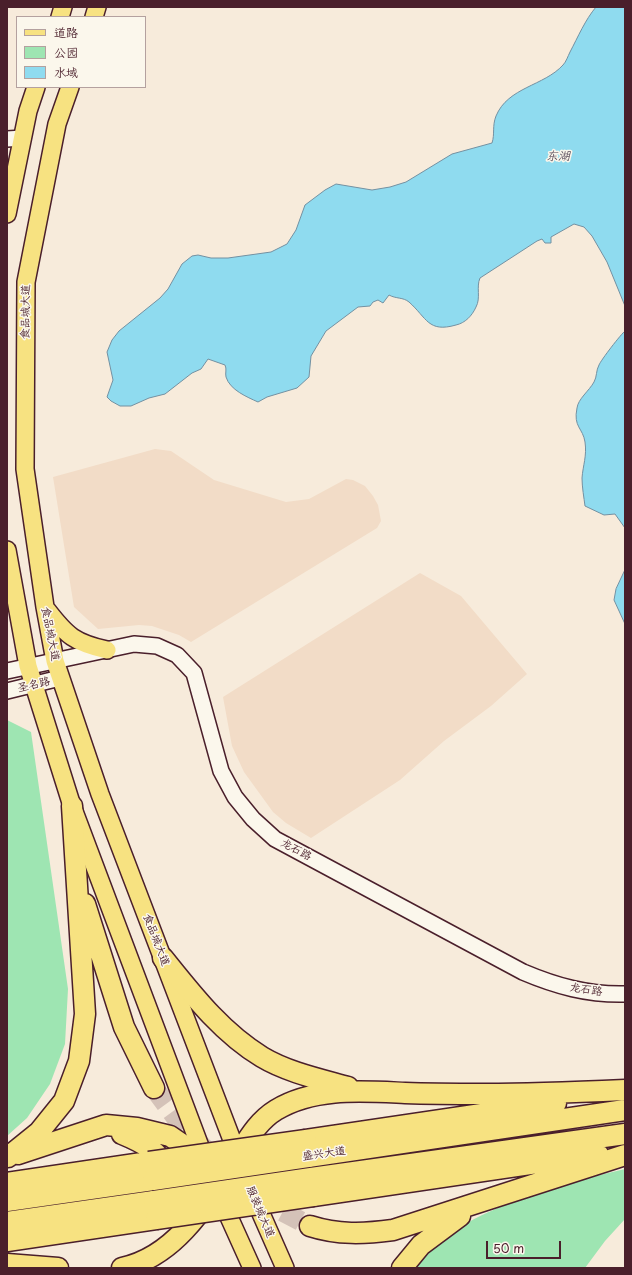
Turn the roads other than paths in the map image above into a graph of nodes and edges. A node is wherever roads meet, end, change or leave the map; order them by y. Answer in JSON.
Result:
{"nodes":[{"id":1,"x":36,"y":88,"type":"edge"},
{"id":2,"x":70,"y":88,"type":"edge"},
{"id":3,"x":15,"y":138,"type":"edge"},
{"id":4,"x":7,"y":214,"type":"edge"},
{"id":5,"x":7,"y":550,"type":"edge"},
{"id":6,"x":45,"y":607,"type":"junction"},
{"id":7,"x":108,"y":650,"type":"junction"},
{"id":8,"x":55,"y":661,"type":"junction"},
{"id":9,"x":28,"y":666,"type":"junction"},
{"id":10,"x":7,"y":671,"type":"edge"},
{"id":11,"x":60,"y":678,"type":"junction"},
{"id":12,"x":33,"y":685,"type":"junction"},
{"id":13,"x":7,"y":691,"type":"edge"},
{"id":14,"x":72,"y":806,"type":"junction"},
{"id":15,"x":75,"y":874,"type":"junction"},
{"id":16,"x":163,"y":958,"type":"junction"},
{"id":17,"x":625,"y":994,"type":"edge"},
{"id":18,"x":154,"y":1088,"type":"tunnel mouth"},
{"id":19,"x":365,"y":1092,"type":"junction"},
{"id":20,"x":625,"y":1092,"type":"edge"},
{"id":21,"x":625,"y":1110,"type":"edge"},
{"id":22,"x":83,"y":1134,"type":"junction"},
{"id":23,"x":625,"y":1134,"type":"edge"},
{"id":24,"x":307,"y":1148,"type":"junction"},
{"id":25,"x":625,"y":1150,"type":"edge"},
{"id":26,"x":238,"y":1155,"type":"junction"},
{"id":27,"x":625,"y":1155,"type":"edge"},
{"id":28,"x":8,"y":1157,"type":"edge"},
{"id":29,"x":204,"y":1158,"type":"junction"},
{"id":30,"x":220,"y":1183,"type":"junction"},
{"id":31,"x":312,"y":1187,"type":"junction"},
{"id":32,"x":14,"y":1191,"type":"edge"},
{"id":33,"x":502,"y":1194,"type":"junction"},
{"id":34,"x":260,"y":1212,"type":"junction"},
{"id":35,"x":20,"y":1226,"type":"edge"},
{"id":36,"x":310,"y":1226,"type":"tunnel mouth"},
{"id":37,"x":7,"y":1240,"type":"edge"},
{"id":38,"x":19,"y":1265,"type":"edge"},
{"id":39,"x":127,"y":1267,"type":"edge"},
{"id":40,"x":58,"y":1268,"type":"edge"},
{"id":41,"x":252,"y":1268,"type":"edge"},
{"id":42,"x":285,"y":1268,"type":"edge"},
{"id":43,"x":402,"y":1268,"type":"edge"}],
"edges":[{"from":1,"to":3,"type":"main road"},
{"from":2,"to":6,"type":"main road","name":"食品城大道"},
{"from":3,"to":4,"type":"main road"},
{"from":5,"to":9,"type":"main road"},
{"from":6,"to":7,"type":"main road"},
{"from":6,"to":8,"type":"main road","name":"食品城大道"},
{"from":7,"to":8,"type":"street","name":"龙石路"},
{"from":7,"to":17,"type":"street","name":"龙石路"},
{"from":8,"to":9,"type":"street","name":"圣名路"},
{"from":8,"to":11,"type":"main road","name":"食品城大道"},
{"from":9,"to":10,"type":"street","name":"圣名路"},
{"from":9,"to":12,"type":"main road"},
{"from":11,"to":12,"type":"street","name":"圣名路"},
{"from":11,"to":16,"type":"main road","name":"食品城大道"},
{"from":12,"to":13,"type":"street","name":"圣名路"},
{"from":12,"to":14,"type":"main road"},
{"from":14,"to":15,"type":"highway"},
{"from":14,"to":29,"type":"main road"},
{"from":15,"to":18,"type":"highway"},
{"from":15,"to":28,"type":"highway"},
{"from":16,"to":19,"type":"highway"},
{"from":16,"to":26,"type":"main road","name":"食品城大道"},
{"from":19,"to":20,"type":"highway"},
{"from":19,"to":26,"type":"highway"},
{"from":20,"to":24,"type":"highway"},
{"from":21,"to":24,"type":"highway","name":"盛兴大道"},
{"from":22,"to":28,"type":"highway"},
{"from":22,"to":29,"type":"highway"},
{"from":22,"to":39,"type":"highway"},
{"from":23,"to":31,"type":"highway","name":"盛兴大道"},
{"from":24,"to":32,"type":"highway","name":"盛兴大道","bridge":true},
{"from":25,"to":31,"type":"highway"},
{"from":26,"to":30,"type":"highway"},
{"from":26,"to":34,"type":"main road","name":"服装城大道"},
{"from":27,"to":33,"type":"highway"},
{"from":29,"to":30,"type":"highway"},
{"from":30,"to":34,"type":"highway"},
{"from":30,"to":39,"type":"highway"},
{"from":30,"to":41,"type":"main road"},
{"from":31,"to":35,"type":"highway","name":"盛兴大道","bridge":true},
{"from":33,"to":36,"type":"highway"},
{"from":33,"to":43,"type":"highway"},
{"from":34,"to":42,"type":"main road","name":"服装城大道"},
{"from":35,"to":37,"type":"highway","name":"盛兴大道"},
{"from":38,"to":40,"type":"highway"}]}
